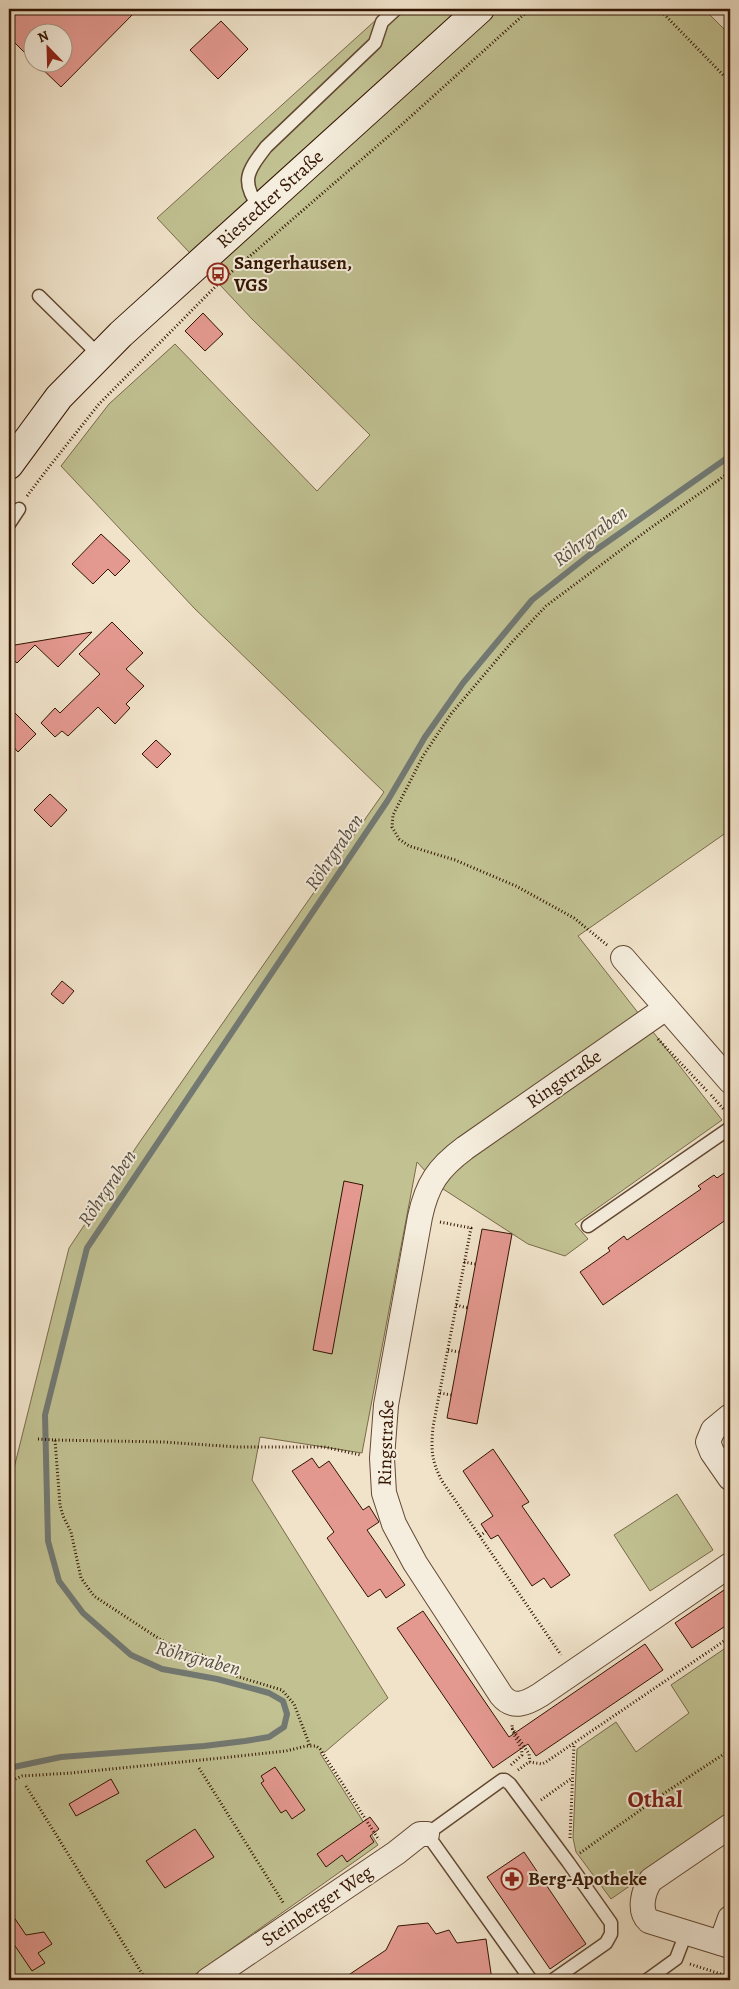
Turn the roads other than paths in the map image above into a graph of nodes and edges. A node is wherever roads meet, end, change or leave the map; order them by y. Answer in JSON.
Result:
{"nodes":[{"id":1,"x":396,"y":9,"type":"edge"},
{"id":2,"x":480,"y":9,"type":"edge"},
{"id":3,"x":260,"y":209,"type":"junction"},
{"id":4,"x":39,"y":296,"type":"dead end"},
{"id":5,"x":99,"y":355,"type":"junction"},
{"id":6,"x":9,"y":465,"type":"edge"},
{"id":7,"x":18,"y":509,"type":"road end"},
{"id":8,"x":9,"y":524,"type":"edge"},
{"id":9,"x":623,"y":958,"type":"road end"},
{"id":10,"x":666,"y":1008,"type":"junction"},
{"id":11,"x":730,"y":1080,"type":"edge"},
{"id":12,"x":730,"y":1128,"type":"edge"},
{"id":13,"x":588,"y":1226,"type":"dead end"},
{"id":14,"x":730,"y":1416,"type":"edge"},
{"id":15,"x":730,"y":1478,"type":"edge"},
{"id":16,"x":730,"y":1565,"type":"edge"},
{"id":17,"x":730,"y":1826,"type":"edge"},
{"id":18,"x":427,"y":1834,"type":"junction"},
{"id":19,"x":730,"y":1918,"type":"edge"},
{"id":20,"x":686,"y":1933,"type":"junction"},
{"id":21,"x":725,"y":1944,"type":"edge"},
{"id":22,"x":208,"y":1980,"type":"edge"},
{"id":23,"x":531,"y":1980,"type":"edge"},
{"id":24,"x":552,"y":1980,"type":"edge"},
{"id":25,"x":647,"y":1980,"type":"edge"}],
"edges":[{"from":1,"to":3,"type":"lane"},
{"from":2,"to":3,"type":"main road","name":"Riestedter Straße"},
{"from":3,"to":5,"type":"main road","name":"Riestedter Straße"},
{"from":4,"to":5,"type":"lane"},
{"from":5,"to":6,"type":"main road","name":"Riestedter Straße"},
{"from":7,"to":8,"type":"lane"},
{"from":9,"to":10,"type":"street"},
{"from":10,"to":11,"type":"street"},
{"from":10,"to":16,"type":"street","name":"Ringstraße"},
{"from":12,"to":13,"type":"lane"},
{"from":14,"to":15,"type":"street"},
{"from":17,"to":20,"type":"street"},
{"from":18,"to":22,"type":"street","name":"Steinberger Weg"},
{"from":18,"to":23,"type":"lane"},
{"from":18,"to":24,"type":"lane"},
{"from":19,"to":21,"type":"street"},
{"from":20,"to":21,"type":"street"},
{"from":20,"to":25,"type":"lane"}]}
